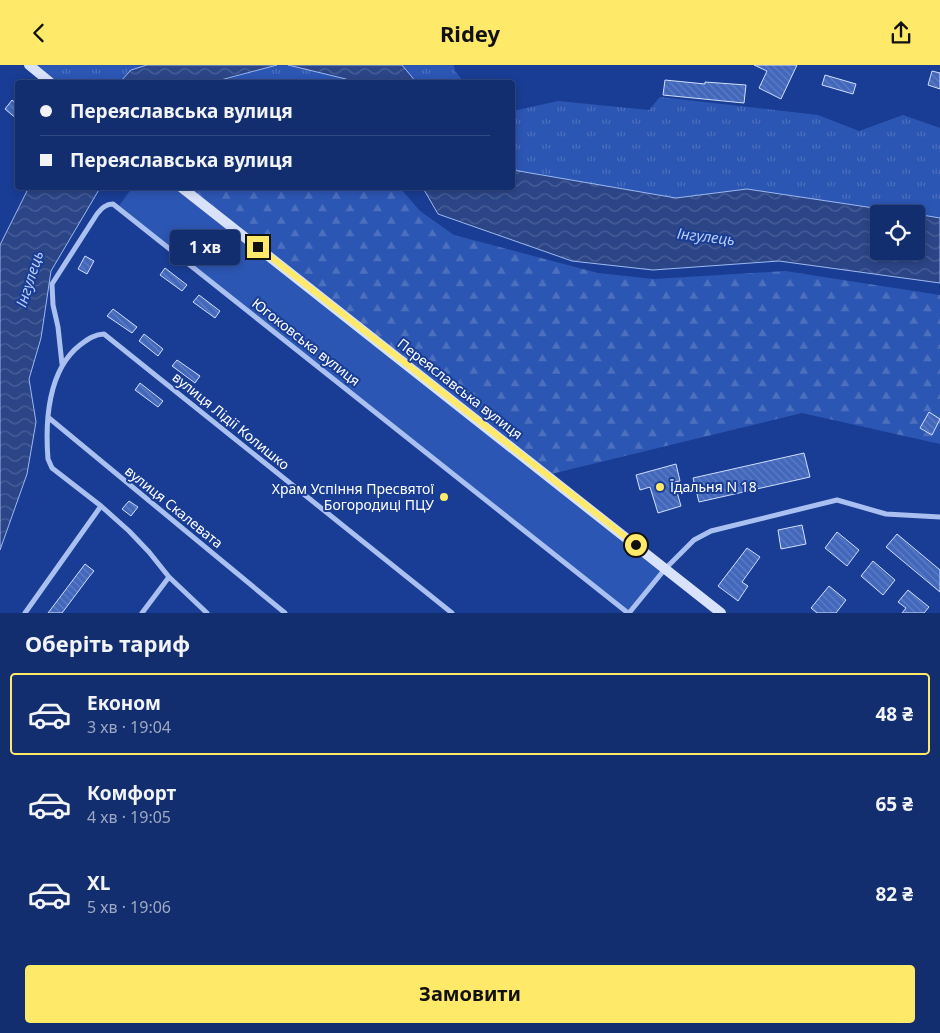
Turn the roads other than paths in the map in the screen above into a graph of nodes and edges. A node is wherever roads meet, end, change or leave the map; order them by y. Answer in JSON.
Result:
{"nodes":[{"id":1,"x":29,"y":65,"type":"edge"},
{"id":2,"x":46,"y":80,"type":"edge"},
{"id":3,"x":185,"y":190,"type":"edge"},
{"id":4,"x":62,"y":364,"type":"junction"},
{"id":5,"x":49,"y":418,"type":"junction"},
{"id":6,"x":101,"y":506,"type":"junction"},
{"id":7,"x":940,"y":517,"type":"edge"},
{"id":8,"x":666,"y":569,"type":"junction"},
{"id":9,"x":169,"y":577,"type":"junction"},
{"id":10,"x":25,"y":613,"type":"edge"},
{"id":11,"x":142,"y":613,"type":"edge"},
{"id":12,"x":207,"y":613,"type":"edge"},
{"id":13,"x":285,"y":613,"type":"edge"},
{"id":14,"x":452,"y":613,"type":"edge"},
{"id":15,"x":629,"y":613,"type":"edge"},
{"id":16,"x":720,"y":613,"type":"edge"}],
"edges":[{"from":1,"to":2,"type":"street"},
{"from":3,"to":8,"type":"street","name":"Переяславська вулиця"},
{"from":4,"to":5,"type":"street","name":"вулиця Лідії Колишко"},
{"from":4,"to":14,"type":"street","name":"вулиця Лідії Колишко"},
{"from":4,"to":15,"type":"street","name":"Югоковська вулиця"},
{"from":5,"to":6,"type":"street","name":"вулиця Лідії Колишко"},
{"from":5,"to":13,"type":"street","name":"вулиця Скалевата"},
{"from":6,"to":9,"type":"street","name":"вулиця Лідії Колишко"},
{"from":6,"to":10,"type":"street"},
{"from":7,"to":8,"type":"street"},
{"from":8,"to":15,"type":"street"},
{"from":8,"to":16,"type":"street","name":"Переяславська вулиця"},
{"from":9,"to":11,"type":"street"},
{"from":9,"to":12,"type":"street","name":"вулиця Лідії Колишко"}]}
